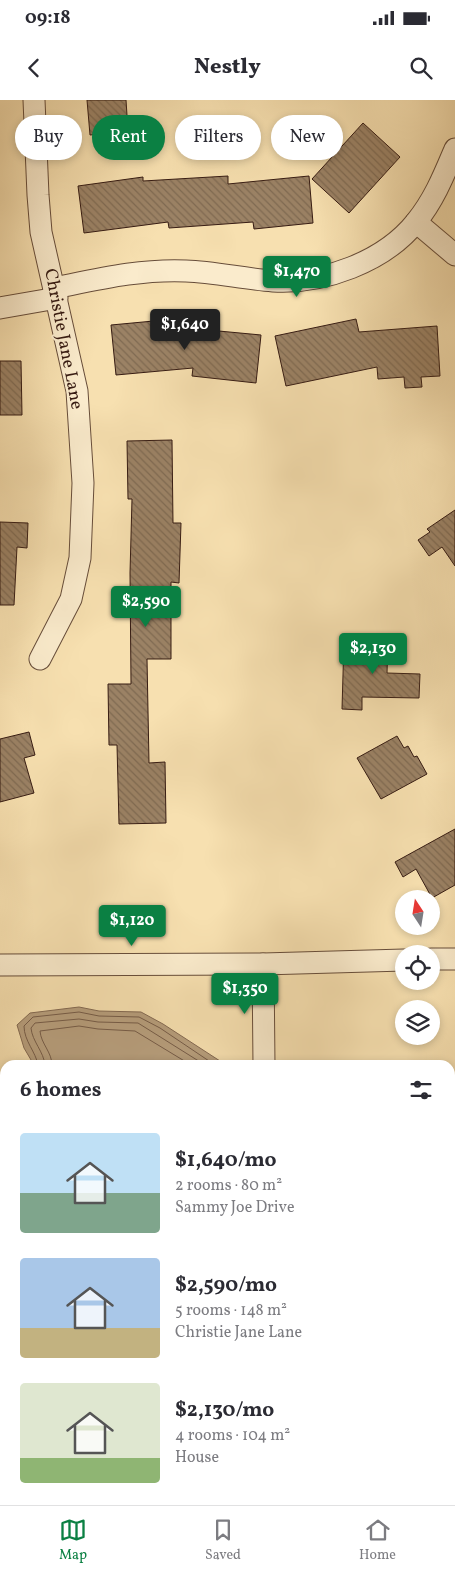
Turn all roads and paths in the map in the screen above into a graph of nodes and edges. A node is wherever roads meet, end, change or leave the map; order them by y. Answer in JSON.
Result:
{"nodes":[{"id":1,"x":34,"y":100,"type":"edge"},
{"id":2,"x":455,"y":149,"type":"edge"},
{"id":3,"x":416,"y":222,"type":"junction"},
{"id":4,"x":455,"y":256,"type":"edge"},
{"id":5,"x":56,"y":293,"type":"junction"},
{"id":6,"x":0,"y":308,"type":"edge"},
{"id":7,"x":40,"y":659,"type":"dead end"},
{"id":8,"x":455,"y":959,"type":"edge"},
{"id":9,"x":395,"y":960,"type":"edge"},
{"id":10,"x":440,"y":960,"type":"edge"},
{"id":11,"x":263,"y":964,"type":"junction"},
{"id":12,"x":0,"y":965,"type":"edge"},
{"id":13,"x":264,"y":1060,"type":"edge"}],
"edges":[{"from":1,"to":5,"type":"street","name":"Christie Jane Lane"},
{"from":2,"to":3,"type":"street"},
{"from":3,"to":4,"type":"street"},
{"from":3,"to":5,"type":"street"},
{"from":5,"to":6,"type":"street"},
{"from":5,"to":7,"type":"street","name":"Christie Jane Lane"},
{"from":8,"to":10,"type":"street"},
{"from":9,"to":11,"type":"street"},
{"from":11,"to":12,"type":"street"},
{"from":11,"to":13,"type":"street"}]}
